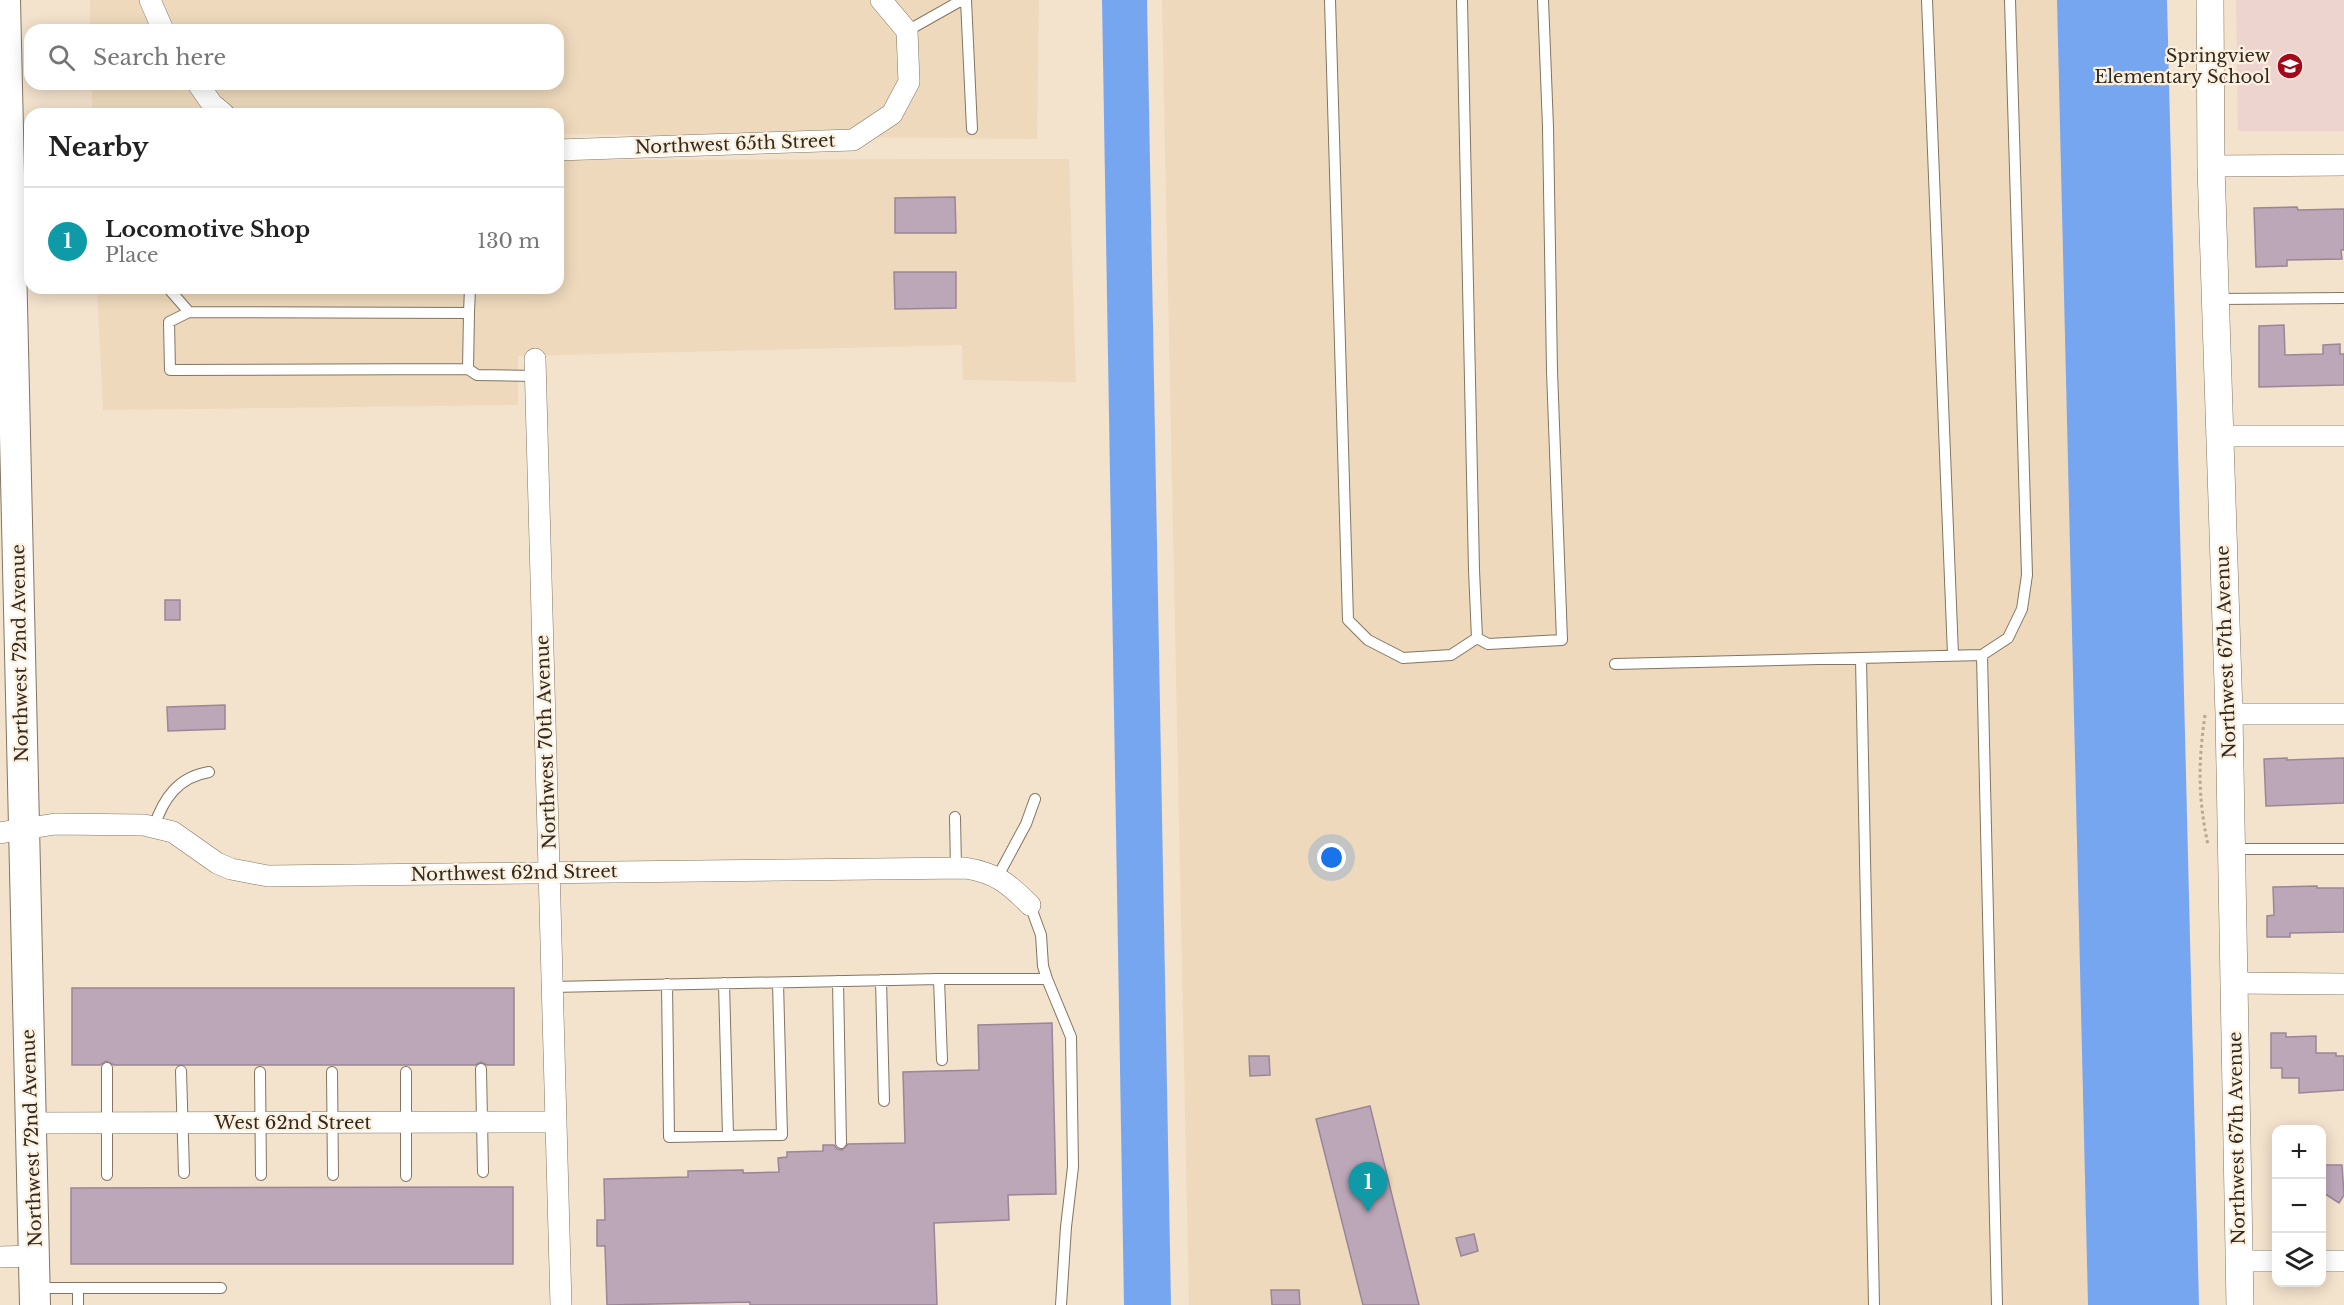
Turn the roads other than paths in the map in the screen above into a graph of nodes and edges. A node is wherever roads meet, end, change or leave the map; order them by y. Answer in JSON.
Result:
{"nodes":[{"id":1,"x":5,"y":0,"type":"edge"},
{"id":2,"x":150,"y":0,"type":"edge"},
{"id":3,"x":964,"y":0,"type":"edge"},
{"id":4,"x":1330,"y":0,"type":"edge"},
{"id":5,"x":1462,"y":0,"type":"edge"},
{"id":6,"x":1544,"y":0,"type":"edge"},
{"id":7,"x":1927,"y":0,"type":"edge"},
{"id":8,"x":2010,"y":0,"type":"edge"},
{"id":9,"x":2210,"y":0,"type":"edge"},
{"id":10,"x":883,"y":3,"type":"edge"},
{"id":11,"x":160,"y":24,"type":"edge"},
{"id":12,"x":907,"y":31,"type":"junction"},
{"id":13,"x":202,"y":90,"type":"edge"},
{"id":14,"x":217,"y":108,"type":"edge"},
{"id":15,"x":972,"y":129,"type":"dead end"},
{"id":16,"x":564,"y":150,"type":"edge"},
{"id":17,"x":2344,"y":165,"type":"edge"},
{"id":18,"x":2211,"y":166,"type":"junction"},
{"id":19,"x":173,"y":294,"type":"edge"},
{"id":20,"x":470,"y":294,"type":"edge"},
{"id":21,"x":2344,"y":298,"type":"edge"},
{"id":22,"x":2216,"y":299,"type":"junction"},
{"id":23,"x":189,"y":312,"type":"junction"},
{"id":24,"x":469,"y":313,"type":"junction"},
{"id":25,"x":535,"y":367,"type":"joint"},
{"id":26,"x":468,"y":369,"type":"junction"},
{"id":27,"x":7,"y":435,"type":"edge"},
{"id":28,"x":2220,"y":436,"type":"junction"},
{"id":29,"x":2344,"y":436,"type":"edge"},
{"id":30,"x":1477,"y":639,"type":"junction"},
{"id":31,"x":1982,"y":655,"type":"junction"},
{"id":32,"x":1953,"y":656,"type":"junction"},
{"id":33,"x":1861,"y":659,"type":"junction"},
{"id":34,"x":1615,"y":664,"type":"dead end"},
{"id":35,"x":2229,"y":714,"type":"junction"},
{"id":36,"x":2344,"y":714,"type":"edge"},
{"id":37,"x":209,"y":772,"type":"dead end"},
{"id":38,"x":1035,"y":799,"type":"dead end"},
{"id":39,"x":955,"y":816,"type":"dead end"},
{"id":40,"x":154,"y":827,"type":"junction"},
{"id":41,"x":12,"y":831,"type":"edge"},
{"id":42,"x":2231,"y":849,"type":"junction"},
{"id":43,"x":2344,"y":849,"type":"edge"},
{"id":44,"x":956,"y":868,"type":"junction"},
{"id":45,"x":550,"y":872,"type":"junction"},
{"id":46,"x":998,"y":876,"type":"junction"},
{"id":47,"x":1030,"y":905,"type":"joint"},
{"id":48,"x":939,"y":979,"type":"junction"},
{"id":49,"x":1047,"y":979,"type":"junction"},
{"id":50,"x":881,"y":980,"type":"junction"},
{"id":51,"x":838,"y":981,"type":"junction"},
{"id":52,"x":724,"y":983,"type":"junction"},
{"id":53,"x":778,"y":983,"type":"junction"},
{"id":54,"x":2234,"y":983,"type":"junction"},
{"id":55,"x":667,"y":984,"type":"junction"},
{"id":56,"x":2344,"y":984,"type":"edge"},
{"id":57,"x":552,"y":987,"type":"junction"},
{"id":58,"x":942,"y":1060,"type":"dead end"},
{"id":59,"x":107,"y":1068,"type":"dead end"},
{"id":60,"x":481,"y":1069,"type":"dead end"},
{"id":61,"x":181,"y":1071,"type":"dead end"},
{"id":62,"x":260,"y":1072,"type":"dead end"},
{"id":63,"x":333,"y":1072,"type":"dead end"},
{"id":64,"x":406,"y":1072,"type":"dead end"},
{"id":65,"x":884,"y":1101,"type":"dead end"},
{"id":66,"x":483,"y":1122,"type":"junction"},
{"id":67,"x":555,"y":1122,"type":"junction"},
{"id":68,"x":107,"y":1123,"type":"junction"},
{"id":69,"x":183,"y":1123,"type":"junction"},
{"id":70,"x":261,"y":1123,"type":"junction"},
{"id":71,"x":333,"y":1123,"type":"junction"},
{"id":72,"x":406,"y":1123,"type":"junction"},
{"id":73,"x":31,"y":1124,"type":"junction"},
{"id":74,"x":728,"y":1136,"type":"junction"},
{"id":75,"x":841,"y":1143,"type":"dead end"},
{"id":76,"x":483,"y":1172,"type":"dead end"},
{"id":77,"x":184,"y":1173,"type":"dead end"},
{"id":78,"x":107,"y":1175,"type":"dead end"},
{"id":79,"x":261,"y":1175,"type":"dead end"},
{"id":80,"x":333,"y":1175,"type":"dead end"},
{"id":81,"x":406,"y":1176,"type":"dead end"},
{"id":82,"x":35,"y":1256,"type":"junction"},
{"id":83,"x":0,"y":1257,"type":"edge"},
{"id":84,"x":2272,"y":1261,"type":"edge"},
{"id":85,"x":2326,"y":1261,"type":"edge"},
{"id":86,"x":2344,"y":1261,"type":"edge"},
{"id":87,"x":2239,"y":1262,"type":"junction"},
{"id":88,"x":78,"y":1288,"type":"junction"},
{"id":89,"x":221,"y":1288,"type":"dead end"},
{"id":90,"x":35,"y":1296,"type":"edge"},
{"id":91,"x":78,"y":1305,"type":"edge"},
{"id":92,"x":561,"y":1305,"type":"edge"},
{"id":93,"x":1061,"y":1305,"type":"edge"},
{"id":94,"x":1874,"y":1305,"type":"edge"},
{"id":95,"x":1996,"y":1305,"type":"edge"},
{"id":96,"x":2240,"y":1305,"type":"edge"}],
"edges":[{"from":1,"to":27,"type":"main road","name":"Northwest 72nd Avenue"},
{"from":2,"to":11,"type":"street"},
{"from":3,"to":12,"type":"lane"},
{"from":3,"to":15,"type":"lane"},
{"from":4,"to":30,"type":"lane"},
{"from":5,"to":30,"type":"lane"},
{"from":6,"to":30,"type":"lane"},
{"from":7,"to":32,"type":"lane"},
{"from":8,"to":31,"type":"lane"},
{"from":9,"to":18,"type":"street","name":"Northwest 67th Avenue"},
{"from":10,"to":12,"type":"street"},
{"from":12,"to":16,"type":"street","name":"Northwest 65th Street"},
{"from":13,"to":14,"type":"street"},
{"from":17,"to":18,"type":"street"},
{"from":18,"to":22,"type":"street","name":"Northwest 67th Avenue"},
{"from":19,"to":23,"type":"lane"},
{"from":20,"to":24,"type":"lane"},
{"from":21,"to":22,"type":"lane"},
{"from":22,"to":28,"type":"street","name":"Northwest 67th Avenue"},
{"from":23,"to":24,"type":"lane"},
{"from":23,"to":26,"type":"lane"},
{"from":24,"to":26,"type":"lane"},
{"from":25,"to":26,"type":"lane"},
{"from":25,"to":45,"type":"street","name":"Northwest 70th Avenue"},
{"from":27,"to":41,"type":"main road","name":"Northwest 72nd Avenue"},
{"from":28,"to":29,"type":"street"},
{"from":28,"to":35,"type":"street","name":"Northwest 67th Avenue"},
{"from":31,"to":32,"type":"lane"},
{"from":31,"to":95,"type":"lane"},
{"from":32,"to":33,"type":"lane"},
{"from":33,"to":34,"type":"lane"},
{"from":33,"to":94,"type":"lane"},
{"from":35,"to":36,"type":"street"},
{"from":35,"to":42,"type":"street","name":"Northwest 67th Avenue"},
{"from":37,"to":40,"type":"lane"},
{"from":38,"to":46,"type":"lane"},
{"from":39,"to":44,"type":"lane"},
{"from":40,"to":41,"type":"street","name":"Northwest 62nd Street"},
{"from":40,"to":45,"type":"street","name":"Northwest 62nd Street"},
{"from":41,"to":73,"type":"main road","name":"Northwest 72nd Avenue"},
{"from":42,"to":43,"type":"lane"},
{"from":42,"to":54,"type":"street","name":"Northwest 67th Avenue"},
{"from":44,"to":45,"type":"street","name":"Northwest 62nd Street"},
{"from":44,"to":46,"type":"street","name":"Northwest 62nd Street"},
{"from":45,"to":57,"type":"street","name":"Northwest 70th Avenue"},
{"from":46,"to":47,"type":"street","name":"Northwest 62nd Street"},
{"from":47,"to":49,"type":"lane"},
{"from":48,"to":49,"type":"lane"},
{"from":48,"to":50,"type":"lane"},
{"from":48,"to":58,"type":"lane"},
{"from":49,"to":93,"type":"lane"},
{"from":50,"to":51,"type":"lane"},
{"from":50,"to":65,"type":"lane"},
{"from":51,"to":53,"type":"lane"},
{"from":51,"to":75,"type":"lane"},
{"from":52,"to":53,"type":"lane"},
{"from":52,"to":55,"type":"lane"},
{"from":52,"to":74,"type":"lane"},
{"from":53,"to":74,"type":"lane"},
{"from":54,"to":56,"type":"street"},
{"from":54,"to":87,"type":"street","name":"Northwest 67th Avenue"},
{"from":55,"to":57,"type":"lane"},
{"from":55,"to":74,"type":"lane"},
{"from":57,"to":67,"type":"street","name":"Northwest 70th Avenue"},
{"from":59,"to":68,"type":"lane"},
{"from":60,"to":66,"type":"lane"},
{"from":61,"to":69,"type":"lane"},
{"from":62,"to":70,"type":"lane"},
{"from":63,"to":71,"type":"lane"},
{"from":64,"to":72,"type":"lane"},
{"from":66,"to":67,"type":"street","name":"West 62nd Street"},
{"from":66,"to":72,"type":"street","name":"West 62nd Street"},
{"from":66,"to":76,"type":"lane"},
{"from":67,"to":92,"type":"street","name":"Northwest 70th Avenue"},
{"from":68,"to":69,"type":"street","name":"West 62nd Street"},
{"from":68,"to":73,"type":"street","name":"West 62nd Street"},
{"from":68,"to":78,"type":"lane"},
{"from":69,"to":70,"type":"street","name":"West 62nd Street"},
{"from":69,"to":77,"type":"lane"},
{"from":70,"to":71,"type":"street","name":"West 62nd Street"},
{"from":70,"to":79,"type":"lane"},
{"from":71,"to":72,"type":"street","name":"West 62nd Street"},
{"from":71,"to":80,"type":"lane"},
{"from":72,"to":81,"type":"lane"},
{"from":73,"to":82,"type":"main road","name":"Northwest 72nd Avenue"},
{"from":82,"to":83,"type":"street"},
{"from":82,"to":90,"type":"main road","name":"Northwest 72nd Avenue"},
{"from":84,"to":87,"type":"street"},
{"from":85,"to":86,"type":"street"},
{"from":87,"to":96,"type":"street","name":"Northwest 67th Avenue"},
{"from":88,"to":89,"type":"lane"},
{"from":88,"to":90,"type":"lane"},
{"from":88,"to":91,"type":"lane"}]}
